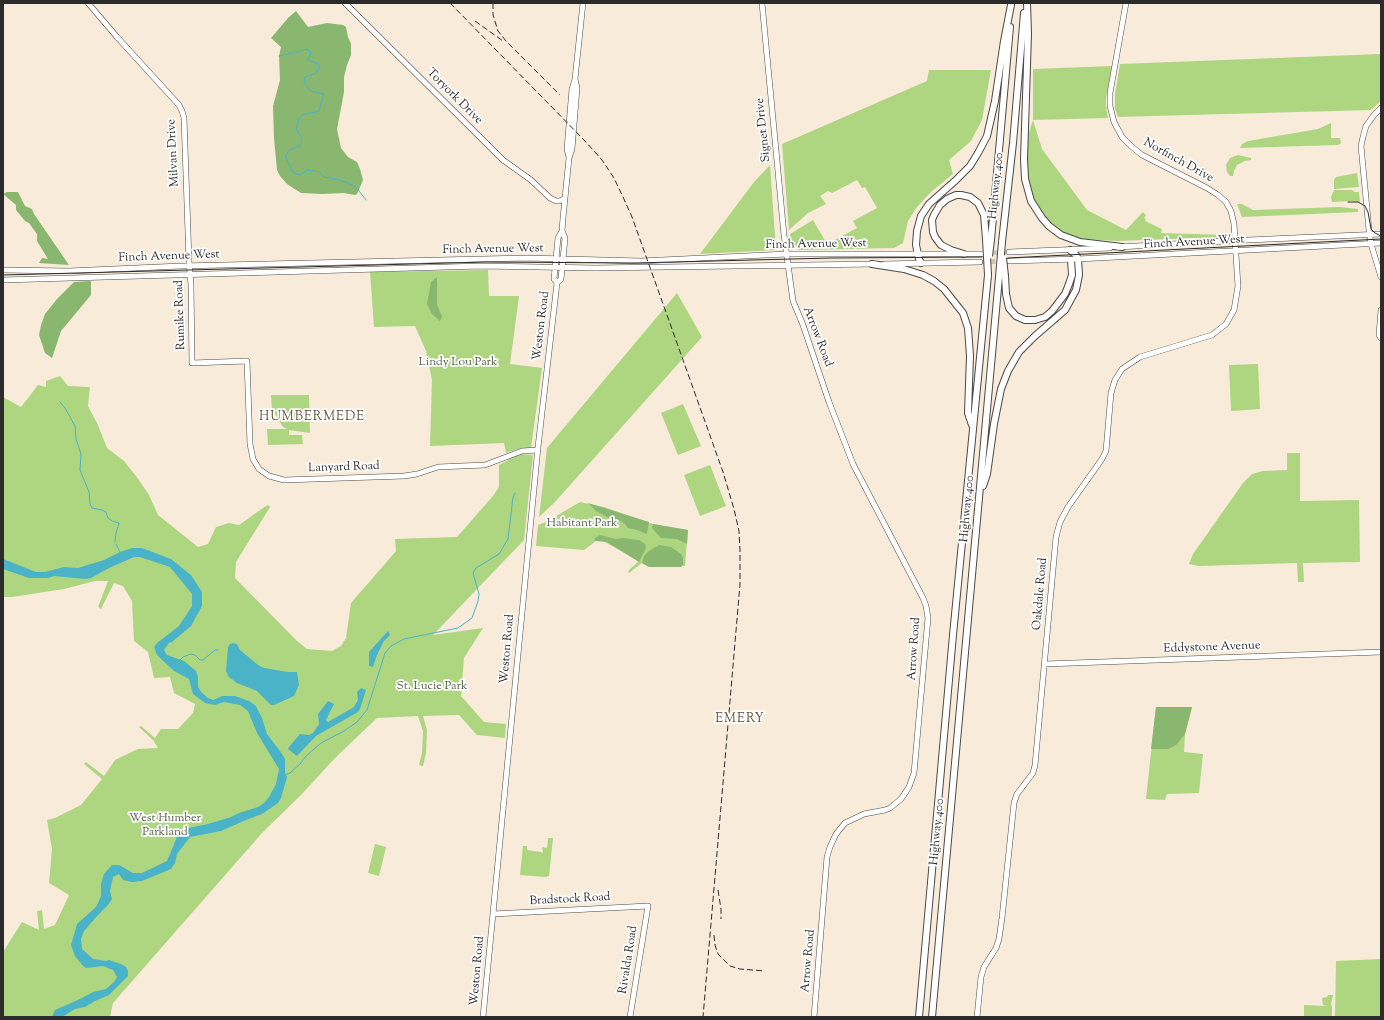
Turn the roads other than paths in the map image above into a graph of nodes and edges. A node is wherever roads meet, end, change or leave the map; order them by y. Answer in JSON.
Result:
{"nodes":[{"id":1,"x":88,"y":3,"type":"edge"},
{"id":2,"x":345,"y":3,"type":"edge"},
{"id":3,"x":583,"y":3,"type":"edge"},
{"id":4,"x":762,"y":3,"type":"edge"},
{"id":5,"x":1026,"y":3,"type":"edge"},
{"id":6,"x":1126,"y":3,"type":"edge"},
{"id":7,"x":1011,"y":4,"type":"edge"},
{"id":8,"x":1381,"y":108,"type":"edge"},
{"id":9,"x":563,"y":199,"type":"junction"},
{"id":10,"x":562,"y":231,"type":"junction"},
{"id":11,"x":1381,"y":234,"type":"edge"},
{"id":12,"x":1370,"y":235,"type":"junction"},
{"id":13,"x":988,"y":240,"type":"junction"},
{"id":14,"x":1235,"y":240,"type":"junction"},
{"id":15,"x":1381,"y":243,"type":"edge"},
{"id":16,"x":1371,"y":244,"type":"junction"},
{"id":17,"x":1122,"y":247,"type":"junction"},
{"id":18,"x":1070,"y":250,"type":"junction"},
{"id":19,"x":1235,"y":250,"type":"junction"},
{"id":20,"x":1009,"y":252,"type":"tunnel mouth"},
{"id":21,"x":787,"y":254,"type":"junction"},
{"id":22,"x":918,"y":254,"type":"junction"},
{"id":23,"x":964,"y":254,"type":"junction"},
{"id":24,"x":982,"y":254,"type":"tunnel mouth"},
{"id":25,"x":557,"y":258,"type":"junction"},
{"id":26,"x":563,"y":259,"type":"junction"},
{"id":27,"x":1078,"y":259,"type":"junction"},
{"id":28,"x":1071,"y":260,"type":"junction"},
{"id":29,"x":1009,"y":261,"type":"tunnel mouth"},
{"id":30,"x":980,"y":262,"type":"tunnel mouth"},
{"id":31,"x":872,"y":264,"type":"junction"},
{"id":32,"x":921,"y":264,"type":"junction"},
{"id":33,"x":788,"y":265,"type":"junction"},
{"id":34,"x":189,"y":266,"type":"junction"},
{"id":35,"x":556,"y":267,"type":"junction"},
{"id":36,"x":562,"y":268,"type":"junction"},
{"id":37,"x":3,"y":270,"type":"edge"},
{"id":38,"x":190,"y":275,"type":"junction"},
{"id":39,"x":1002,"y":277,"type":"junction"},
{"id":40,"x":1381,"y":277,"type":"edge"},
{"id":41,"x":3,"y":280,"type":"edge"},
{"id":42,"x":557,"y":283,"type":"junction"},
{"id":43,"x":1381,"y":310,"type":"edge"},
{"id":44,"x":1381,"y":338,"type":"edge"},
{"id":45,"x":247,"y":361,"type":"joint"},
{"id":46,"x":973,"y":426,"type":"junction"},
{"id":47,"x":538,"y":450,"type":"junction"},
{"id":48,"x":980,"y":491,"type":"junction"},
{"id":49,"x":1381,"y":652,"type":"edge"},
{"id":50,"x":1045,"y":664,"type":"junction"},
{"id":51,"x":648,"y":906,"type":"joint"},
{"id":52,"x":493,"y":914,"type":"junction"},
{"id":53,"x":483,"y":1017,"type":"edge"},
{"id":54,"x":630,"y":1017,"type":"edge"},
{"id":55,"x":814,"y":1017,"type":"edge"},
{"id":56,"x":919,"y":1017,"type":"edge"},
{"id":57,"x":932,"y":1017,"type":"edge"},
{"id":58,"x":977,"y":1017,"type":"edge"}],
"edges":[{"from":1,"to":34,"type":"street","name":"Milvan Drive"},
{"from":2,"to":9,"type":"street","name":"Toryork Drive"},
{"from":3,"to":9,"type":"street","name":"Weston Road"},
{"from":4,"to":21,"type":"street","name":"Signet Drive"},
{"from":5,"to":17,"type":"highway"},
{"from":5,"to":39,"type":"highway","name":"Highway 400","bridge":true},
{"from":6,"to":14,"type":"street","name":"Norfinch Drive"},
{"from":7,"to":13,"type":"highway","name":"Highway 400"},
{"from":7,"to":22,"type":"highway"},
{"from":8,"to":12,"type":"street"},
{"from":9,"to":10,"type":"street","name":"Weston Road"},
{"from":10,"to":25,"type":"street","name":"Weston Road"},
{"from":10,"to":26,"type":"street","name":"Weston Road"},
{"from":11,"to":12,"type":"street","name":"Finch Avenue West"},
{"from":12,"to":14,"type":"street","name":"Finch Avenue West"},
{"from":12,"to":16,"type":"street"},
{"from":13,"to":23,"type":"highway"},
{"from":13,"to":46,"type":"highway","name":"Highway 400","bridge":true},
{"from":14,"to":17,"type":"street","name":"Finch Avenue West"},
{"from":14,"to":19,"type":"street","name":"Norfinch Drive"},
{"from":15,"to":16,"type":"street","name":"Finch Avenue West"},
{"from":16,"to":19,"type":"street","name":"Finch Avenue West"},
{"from":16,"to":40,"type":"street"},
{"from":17,"to":18,"type":"street","name":"Finch Avenue West"},
{"from":18,"to":20,"type":"street","name":"Finch Avenue West"},
{"from":18,"to":27,"type":"highway"},
{"from":19,"to":27,"type":"street","name":"Finch Avenue West"},
{"from":19,"to":50,"type":"street","name":"Oakdale Road"},
{"from":21,"to":22,"type":"street","name":"Finch Avenue West"},
{"from":21,"to":26,"type":"street","name":"Finch Avenue West"},
{"from":21,"to":33,"type":"street","name":"Signet Drive"},
{"from":22,"to":23,"type":"street","name":"Finch Avenue West"},
{"from":22,"to":32,"type":"highway"},
{"from":23,"to":24,"type":"street","name":"Finch Avenue West"},
{"from":25,"to":26,"type":"street","name":"Finch Avenue West"},
{"from":25,"to":34,"type":"street","name":"Finch Avenue West"},
{"from":25,"to":35,"type":"street","name":"Weston Road"},
{"from":26,"to":36,"type":"street","name":"Weston Road"},
{"from":27,"to":28,"type":"street","name":"Finch Avenue West"},
{"from":27,"to":48,"type":"highway"},
{"from":28,"to":29,"type":"street","name":"Finch Avenue West"},
{"from":28,"to":39,"type":"highway"},
{"from":30,"to":32,"type":"street","name":"Finch Avenue West"},
{"from":31,"to":32,"type":"street","name":"Finch Avenue West"},
{"from":31,"to":33,"type":"street","name":"Finch Avenue West"},
{"from":31,"to":46,"type":"highway"},
{"from":33,"to":36,"type":"street","name":"Finch Avenue West"},
{"from":33,"to":55,"type":"street","name":"Arrow Road"},
{"from":34,"to":37,"type":"street","name":"Finch Avenue West"},
{"from":34,"to":38,"type":"street","name":"Rumike Road"},
{"from":35,"to":36,"type":"street","name":"Finch Avenue West"},
{"from":35,"to":38,"type":"street","name":"Finch Avenue West"},
{"from":35,"to":42,"type":"street","name":"Weston Road"},
{"from":36,"to":42,"type":"street","name":"Weston Road"},
{"from":38,"to":41,"type":"street","name":"Finch Avenue West"},
{"from":38,"to":45,"type":"street","name":"Rumike Road"},
{"from":39,"to":48,"type":"highway","name":"Highway 400"},
{"from":42,"to":47,"type":"street","name":"Weston Road"},
{"from":43,"to":44,"type":"street"},
{"from":45,"to":47,"type":"street","name":"Lanyard Road"},
{"from":46,"to":56,"type":"highway","name":"Highway 400"},
{"from":47,"to":52,"type":"street","name":"Weston Road"},
{"from":48,"to":57,"type":"highway","name":"Highway 400"},
{"from":49,"to":50,"type":"street","name":"Eddystone Avenue"},
{"from":50,"to":58,"type":"street","name":"Oakdale Road"},
{"from":51,"to":52,"type":"street","name":"Bradstock Road"},
{"from":51,"to":54,"type":"street","name":"Rivalda Road"},
{"from":52,"to":53,"type":"street","name":"Weston Road"}]}
